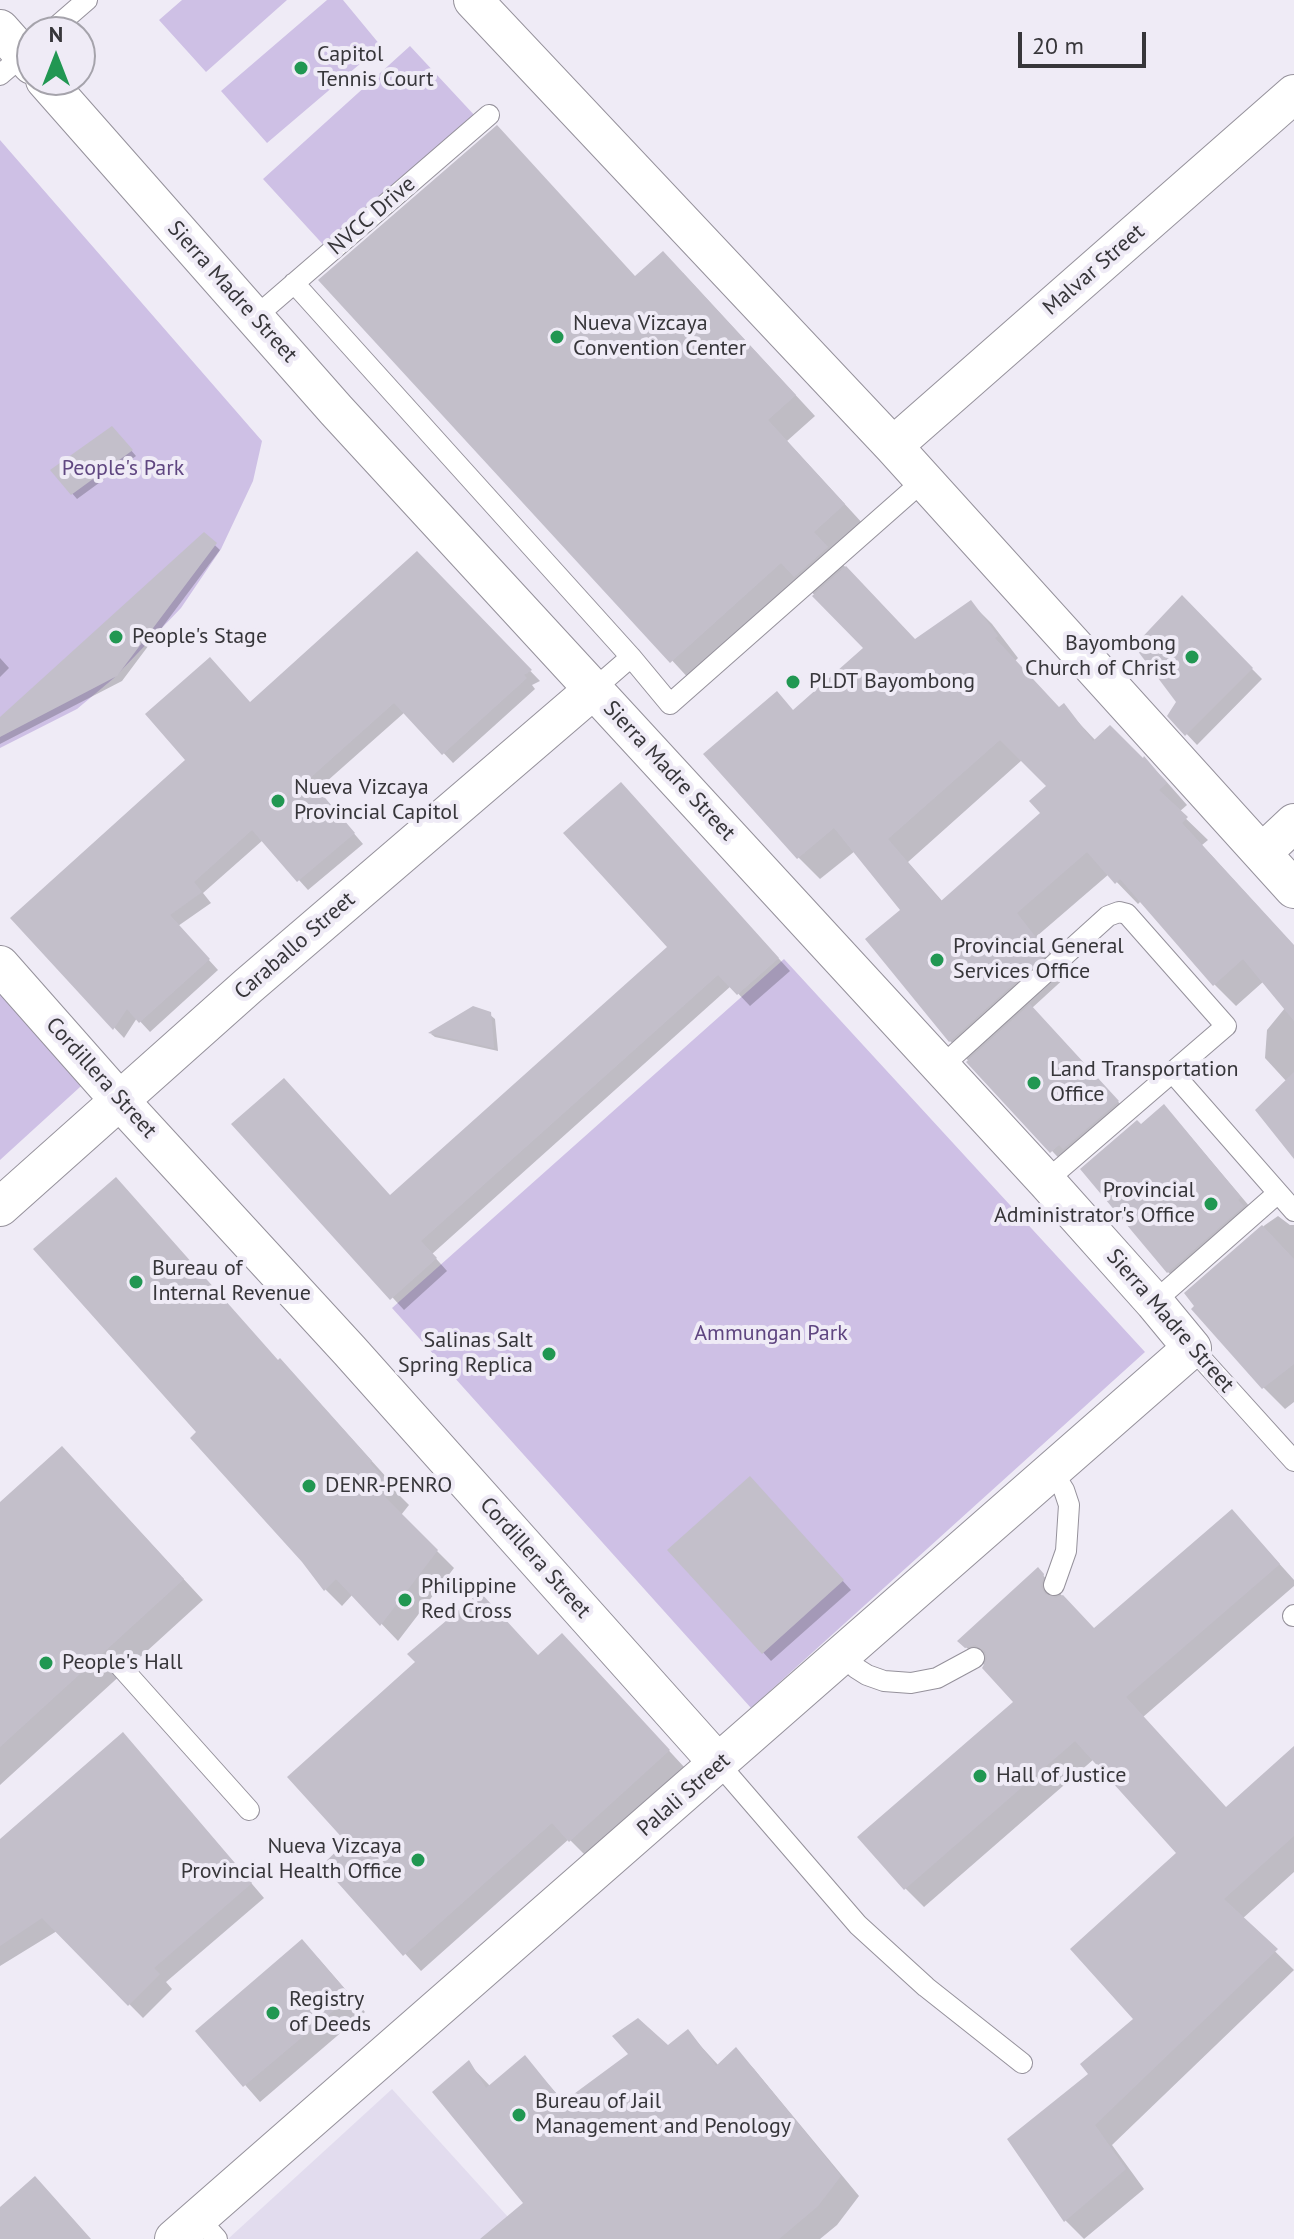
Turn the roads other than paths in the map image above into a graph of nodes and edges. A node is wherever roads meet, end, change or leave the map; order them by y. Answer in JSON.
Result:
{"nodes":[{"id":1,"x":87,"y":0,"type":"edge"},
{"id":2,"x":473,"y":0,"type":"edge"},
{"id":3,"x":69,"y":16,"type":"edge"},
{"id":4,"x":1294,"y":94,"type":"edge"},
{"id":5,"x":62,"y":96,"type":"edge"},
{"id":6,"x":489,"y":115,"type":"dead end"},
{"id":7,"x":294,"y":283,"type":"junction"},
{"id":8,"x":254,"y":318,"type":"junction"},
{"id":9,"x":893,"y":446,"type":"junction"},
{"id":10,"x":924,"y":480,"type":"junction"},
{"id":11,"x":631,"y":657,"type":"junction"},
{"id":12,"x":593,"y":690,"type":"junction"},
{"id":13,"x":1294,"y":823,"type":"edge"},
{"id":14,"x":1262,"y":853,"type":"junction"},
{"id":15,"x":1294,"y":889,"type":"edge"},
{"id":16,"x":0,"y":965,"type":"edge"},
{"id":17,"x":941,"y":1067,"type":"junction"},
{"id":18,"x":1172,"y":1072,"type":"junction"},
{"id":19,"x":120,"y":1101,"type":"junction"},
{"id":20,"x":1046,"y":1181,"type":"junction"},
{"id":21,"x":1278,"y":1193,"type":"junction"},
{"id":22,"x":0,"y":1207,"type":"edge"},
{"id":23,"x":1294,"y":1211,"type":"edge"},
{"id":24,"x":1154,"y":1302,"type":"junction"},
{"id":25,"x":1192,"y":1348,"type":"junction"},
{"id":26,"x":1294,"y":1461,"type":"edge"},
{"id":27,"x":1052,"y":1471,"type":"junction"},
{"id":28,"x":1054,"y":1585,"type":"dead end"},
{"id":29,"x":843,"y":1655,"type":"junction"},
{"id":30,"x":974,"y":1658,"type":"dead end"},
{"id":31,"x":121,"y":1667,"type":"dead end"},
{"id":32,"x":719,"y":1764,"type":"junction"},
{"id":33,"x":249,"y":1810,"type":"dead end"},
{"id":34,"x":1022,"y":2063,"type":"dead end"},
{"id":35,"x":196,"y":2232,"type":"edge"}],
"edges":[{"from":1,"to":3,"type":"lane"},
{"from":2,"to":9,"type":"street"},
{"from":4,"to":9,"type":"street","name":"Malvar Street"},
{"from":5,"to":8,"type":"street","name":"Sierra Madre Street"},
{"from":6,"to":7,"type":"lane","name":"NVCC Drive"},
{"from":7,"to":8,"type":"lane","name":"NVCC Drive"},
{"from":7,"to":11,"type":"lane"},
{"from":8,"to":12,"type":"street","name":"Sierra Madre Street"},
{"from":9,"to":10,"type":"street"},
{"from":10,"to":11,"type":"lane"},
{"from":10,"to":14,"type":"street"},
{"from":11,"to":12,"type":"lane"},
{"from":12,"to":17,"type":"street","name":"Sierra Madre Street"},
{"from":12,"to":19,"type":"street","name":"Caraballo Street"},
{"from":13,"to":14,"type":"street"},
{"from":14,"to":15,"type":"street"},
{"from":16,"to":19,"type":"street","name":"Cordillera Street"},
{"from":17,"to":18,"type":"lane"},
{"from":17,"to":20,"type":"street","name":"Sierra Madre Street"},
{"from":18,"to":20,"type":"lane"},
{"from":18,"to":21,"type":"lane"},
{"from":19,"to":22,"type":"street","name":"Caraballo Street"},
{"from":19,"to":32,"type":"street","name":"Cordillera Street"},
{"from":20,"to":24,"type":"street","name":"Sierra Madre Street"},
{"from":21,"to":23,"type":"lane"},
{"from":21,"to":24,"type":"lane"},
{"from":24,"to":25,"type":"street","name":"Sierra Madre Street"},
{"from":25,"to":26,"type":"lane","name":"Sierra Madre Street"},
{"from":25,"to":27,"type":"street","name":"Palali Street"},
{"from":27,"to":28,"type":"lane"},
{"from":27,"to":29,"type":"street","name":"Palali Street"},
{"from":29,"to":30,"type":"lane"},
{"from":29,"to":32,"type":"street","name":"Palali Street"},
{"from":31,"to":33,"type":"lane"},
{"from":32,"to":34,"type":"lane","name":"Cordillera Street"},
{"from":32,"to":35,"type":"street","name":"Palali Street"}]}
